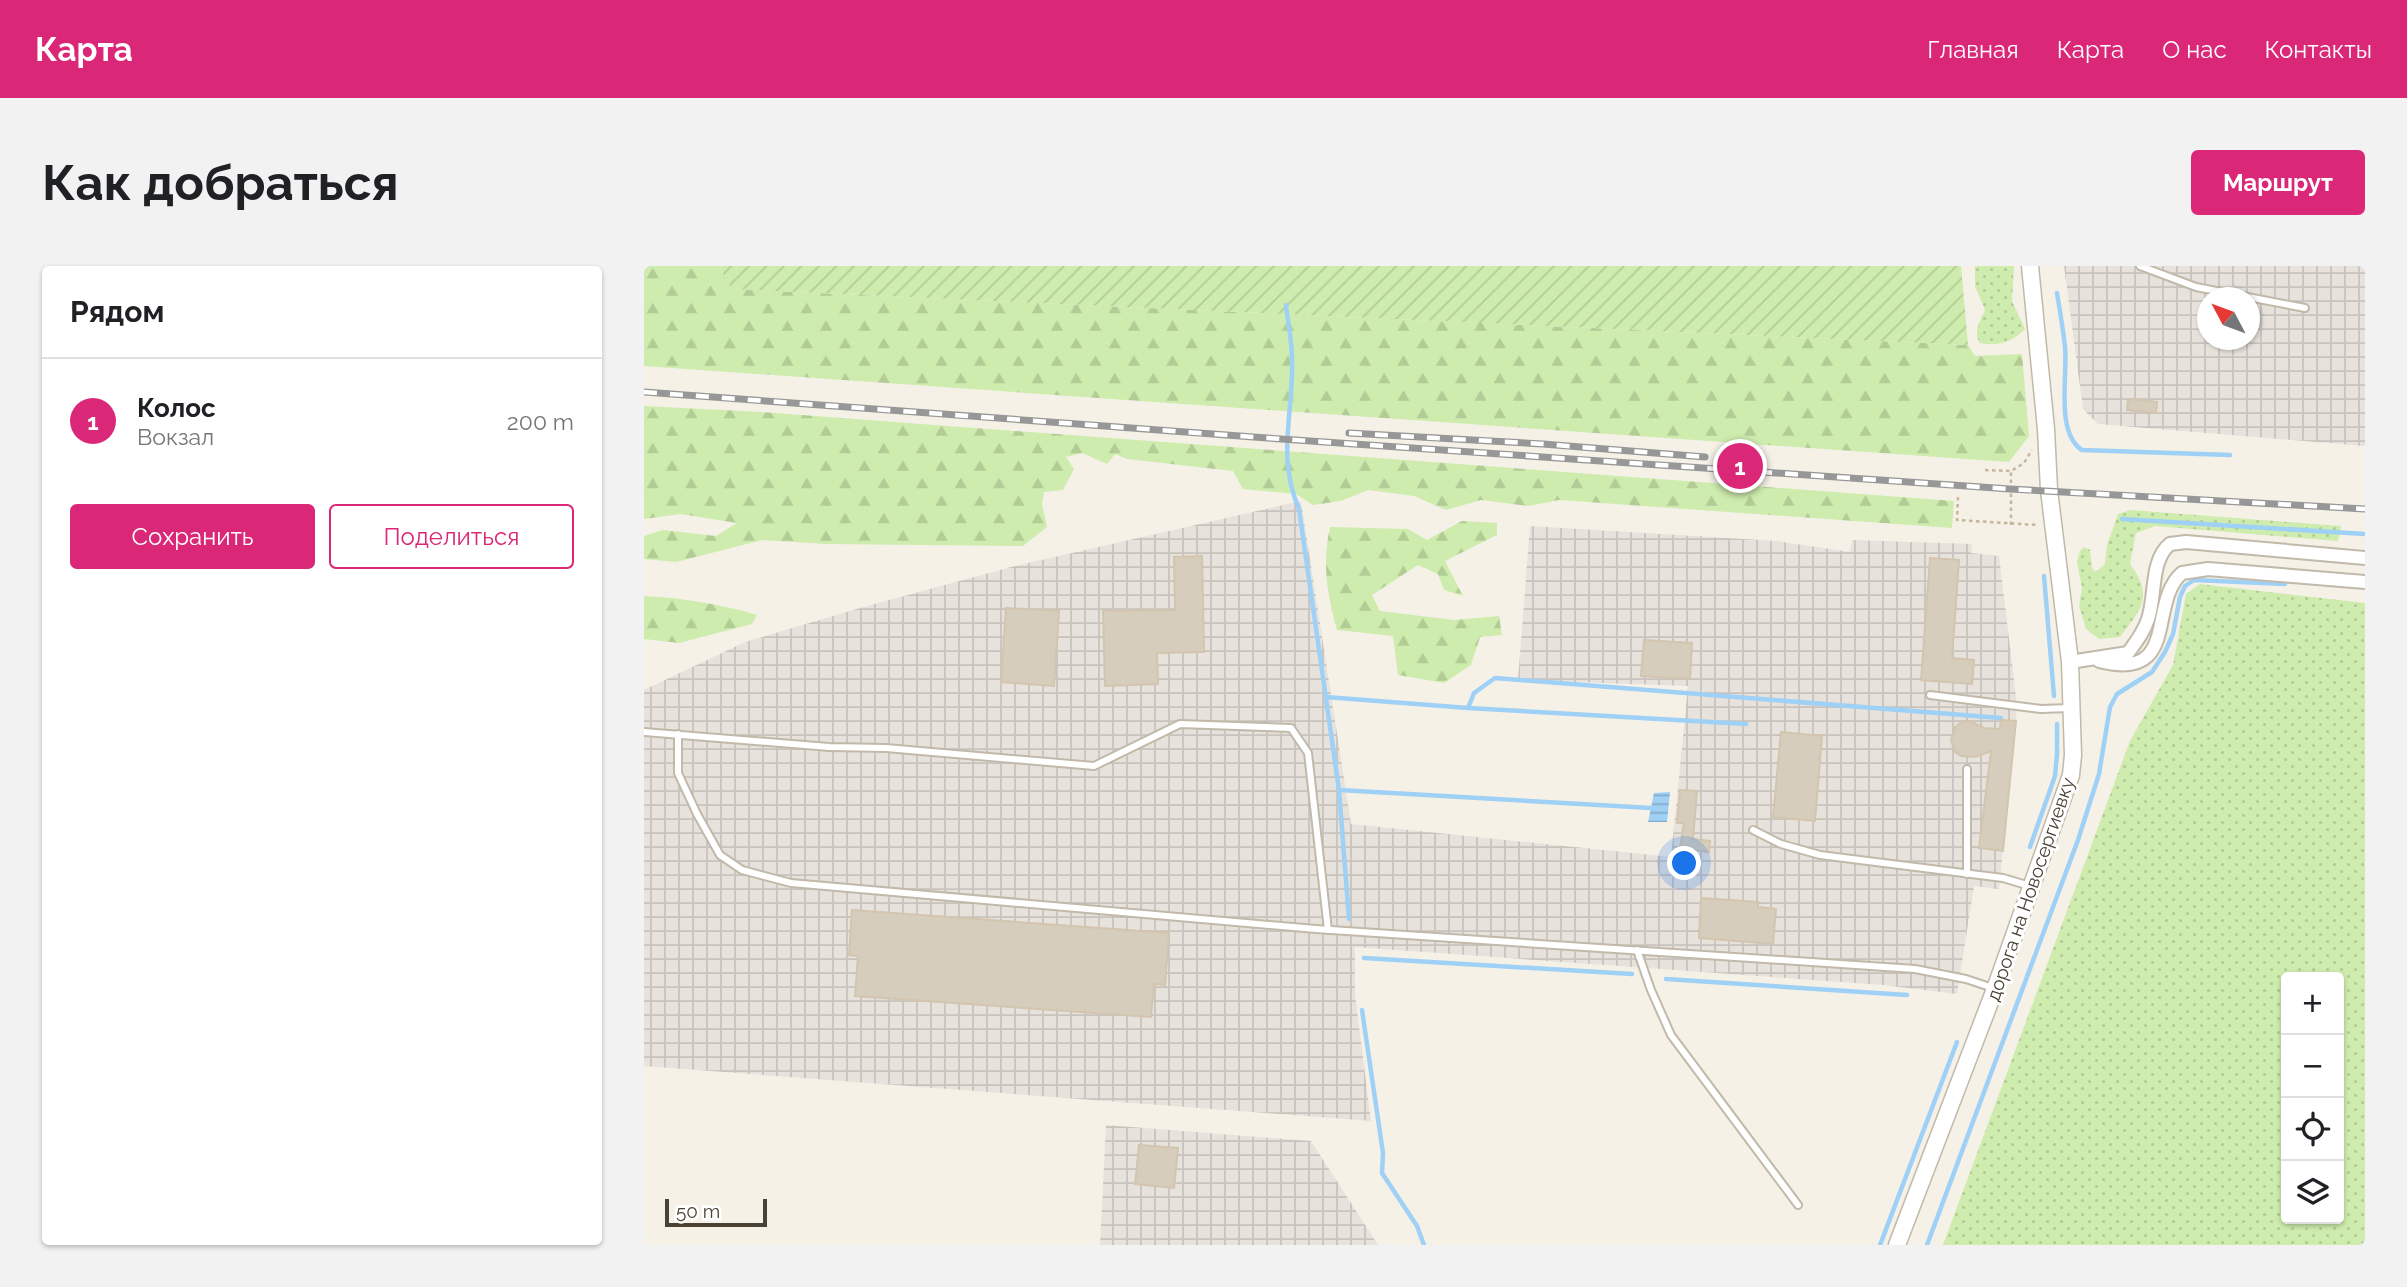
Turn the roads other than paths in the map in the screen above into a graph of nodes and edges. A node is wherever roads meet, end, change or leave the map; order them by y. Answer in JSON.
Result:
{"nodes":[{"id":1,"x":2030,"y":266,"type":"edge"},
{"id":2,"x":2140,"y":266,"type":"edge"},
{"id":3,"x":2305,"y":308,"type":"dead end"},
{"id":4,"x":2365,"y":558,"type":"edge"},
{"id":5,"x":2365,"y":582,"type":"edge"},
{"id":6,"x":2092,"y":659,"type":"junction"},
{"id":7,"x":2070,"y":662,"type":"junction"},
{"id":8,"x":1930,"y":695,"type":"dead end"},
{"id":9,"x":2071,"y":708,"type":"junction"},
{"id":10,"x":644,"y":732,"type":"edge"},
{"id":11,"x":678,"y":734,"type":"junction"},
{"id":12,"x":1967,"y":769,"type":"dead end"},
{"id":13,"x":1753,"y":830,"type":"dead end"},
{"id":14,"x":1967,"y":874,"type":"junction"},
{"id":15,"x":2032,"y":887,"type":"junction"},
{"id":16,"x":1328,"y":930,"type":"junction"},
{"id":17,"x":1637,"y":950,"type":"junction"},
{"id":18,"x":1995,"y":989,"type":"junction"},
{"id":19,"x":1798,"y":1205,"type":"dead end"},
{"id":20,"x":1897,"y":1245,"type":"edge"}],
"edges":[{"from":1,"to":7,"type":"street","name":"дорога на Новосергиевку"},
{"from":2,"to":3,"type":"lane"},
{"from":4,"to":6,"type":"street"},
{"from":5,"to":6,"type":"street"},
{"from":6,"to":7,"type":"street"},
{"from":7,"to":9,"type":"street","name":"дорога на Новосергиевку"},
{"from":8,"to":9,"type":"lane"},
{"from":9,"to":15,"type":"street","name":"дорога на Новосергиевку"},
{"from":10,"to":11,"type":"lane"},
{"from":11,"to":16,"type":"lane"},
{"from":11,"to":16,"type":"lane"},
{"from":12,"to":14,"type":"lane"},
{"from":13,"to":14,"type":"lane"},
{"from":14,"to":15,"type":"lane"},
{"from":15,"to":18,"type":"street","name":"дорога на Новосергиевку"},
{"from":16,"to":17,"type":"lane"},
{"from":17,"to":18,"type":"lane"},
{"from":17,"to":19,"type":"lane"},
{"from":18,"to":20,"type":"street","name":"дорога на Новосергиевку"}]}
